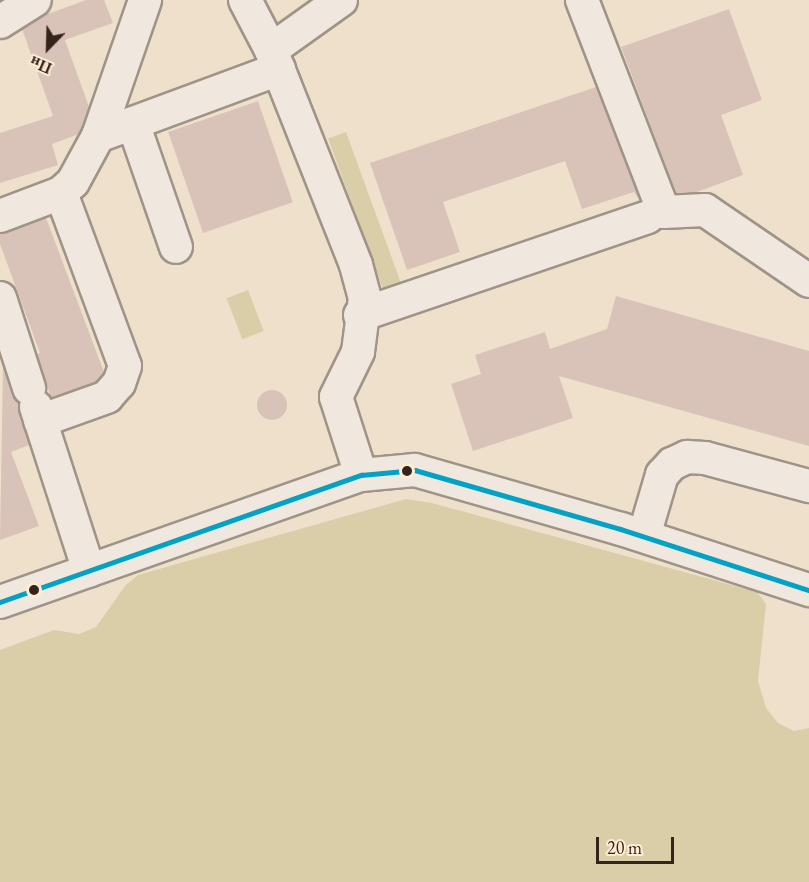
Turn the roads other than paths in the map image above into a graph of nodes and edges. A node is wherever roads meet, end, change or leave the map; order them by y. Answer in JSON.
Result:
{"nodes":[{"id":1,"x":35,"y":0,"type":"edge"},
{"id":2,"x":145,"y":0,"type":"edge"},
{"id":3,"x":245,"y":0,"type":"edge"},
{"id":4,"x":341,"y":0,"type":"edge"},
{"id":5,"x":582,"y":0,"type":"edge"},
{"id":6,"x":0,"y":22,"type":"edge"},
{"id":7,"x":275,"y":60,"type":"junction"},
{"id":8,"x":133,"y":123,"type":"junction"},
{"id":9,"x":98,"y":136,"type":"junction"},
{"id":10,"x":62,"y":193,"type":"junction"},
{"id":11,"x":0,"y":216,"type":"edge"},
{"id":12,"x":648,"y":217,"type":"dead end"},
{"id":13,"x":176,"y":247,"type":"dead end"},
{"id":14,"x":809,"y":281,"type":"edge"},
{"id":15,"x":0,"y":298,"type":"edge"},
{"id":16,"x":360,"y":315,"type":"junction"},
{"id":17,"x":35,"y":405,"type":"junction"},
{"id":18,"x":361,"y":475,"type":"junction"},
{"id":19,"x":809,"y":486,"type":"edge"},
{"id":20,"x":644,"y":536,"type":"junction"},
{"id":21,"x":89,"y":571,"type":"junction"},
{"id":22,"x":809,"y":590,"type":"edge"},
{"id":23,"x":0,"y":602,"type":"edge"}],
"edges":[{"from":1,"to":6,"type":"street"},
{"from":2,"to":9,"type":"street"},
{"from":3,"to":7,"type":"street"},
{"from":4,"to":7,"type":"street"},
{"from":5,"to":14,"type":"street"},
{"from":7,"to":8,"type":"street"},
{"from":7,"to":16,"type":"street"},
{"from":8,"to":9,"type":"street"},
{"from":8,"to":13,"type":"street"},
{"from":9,"to":10,"type":"street"},
{"from":10,"to":11,"type":"street"},
{"from":10,"to":17,"type":"street"},
{"from":12,"to":16,"type":"street"},
{"from":15,"to":17,"type":"street"},
{"from":16,"to":18,"type":"street"},
{"from":17,"to":21,"type":"street"},
{"from":18,"to":20,"type":"street"},
{"from":18,"to":21,"type":"street"},
{"from":19,"to":20,"type":"street"},
{"from":20,"to":22,"type":"street"},
{"from":21,"to":23,"type":"street"}]}
